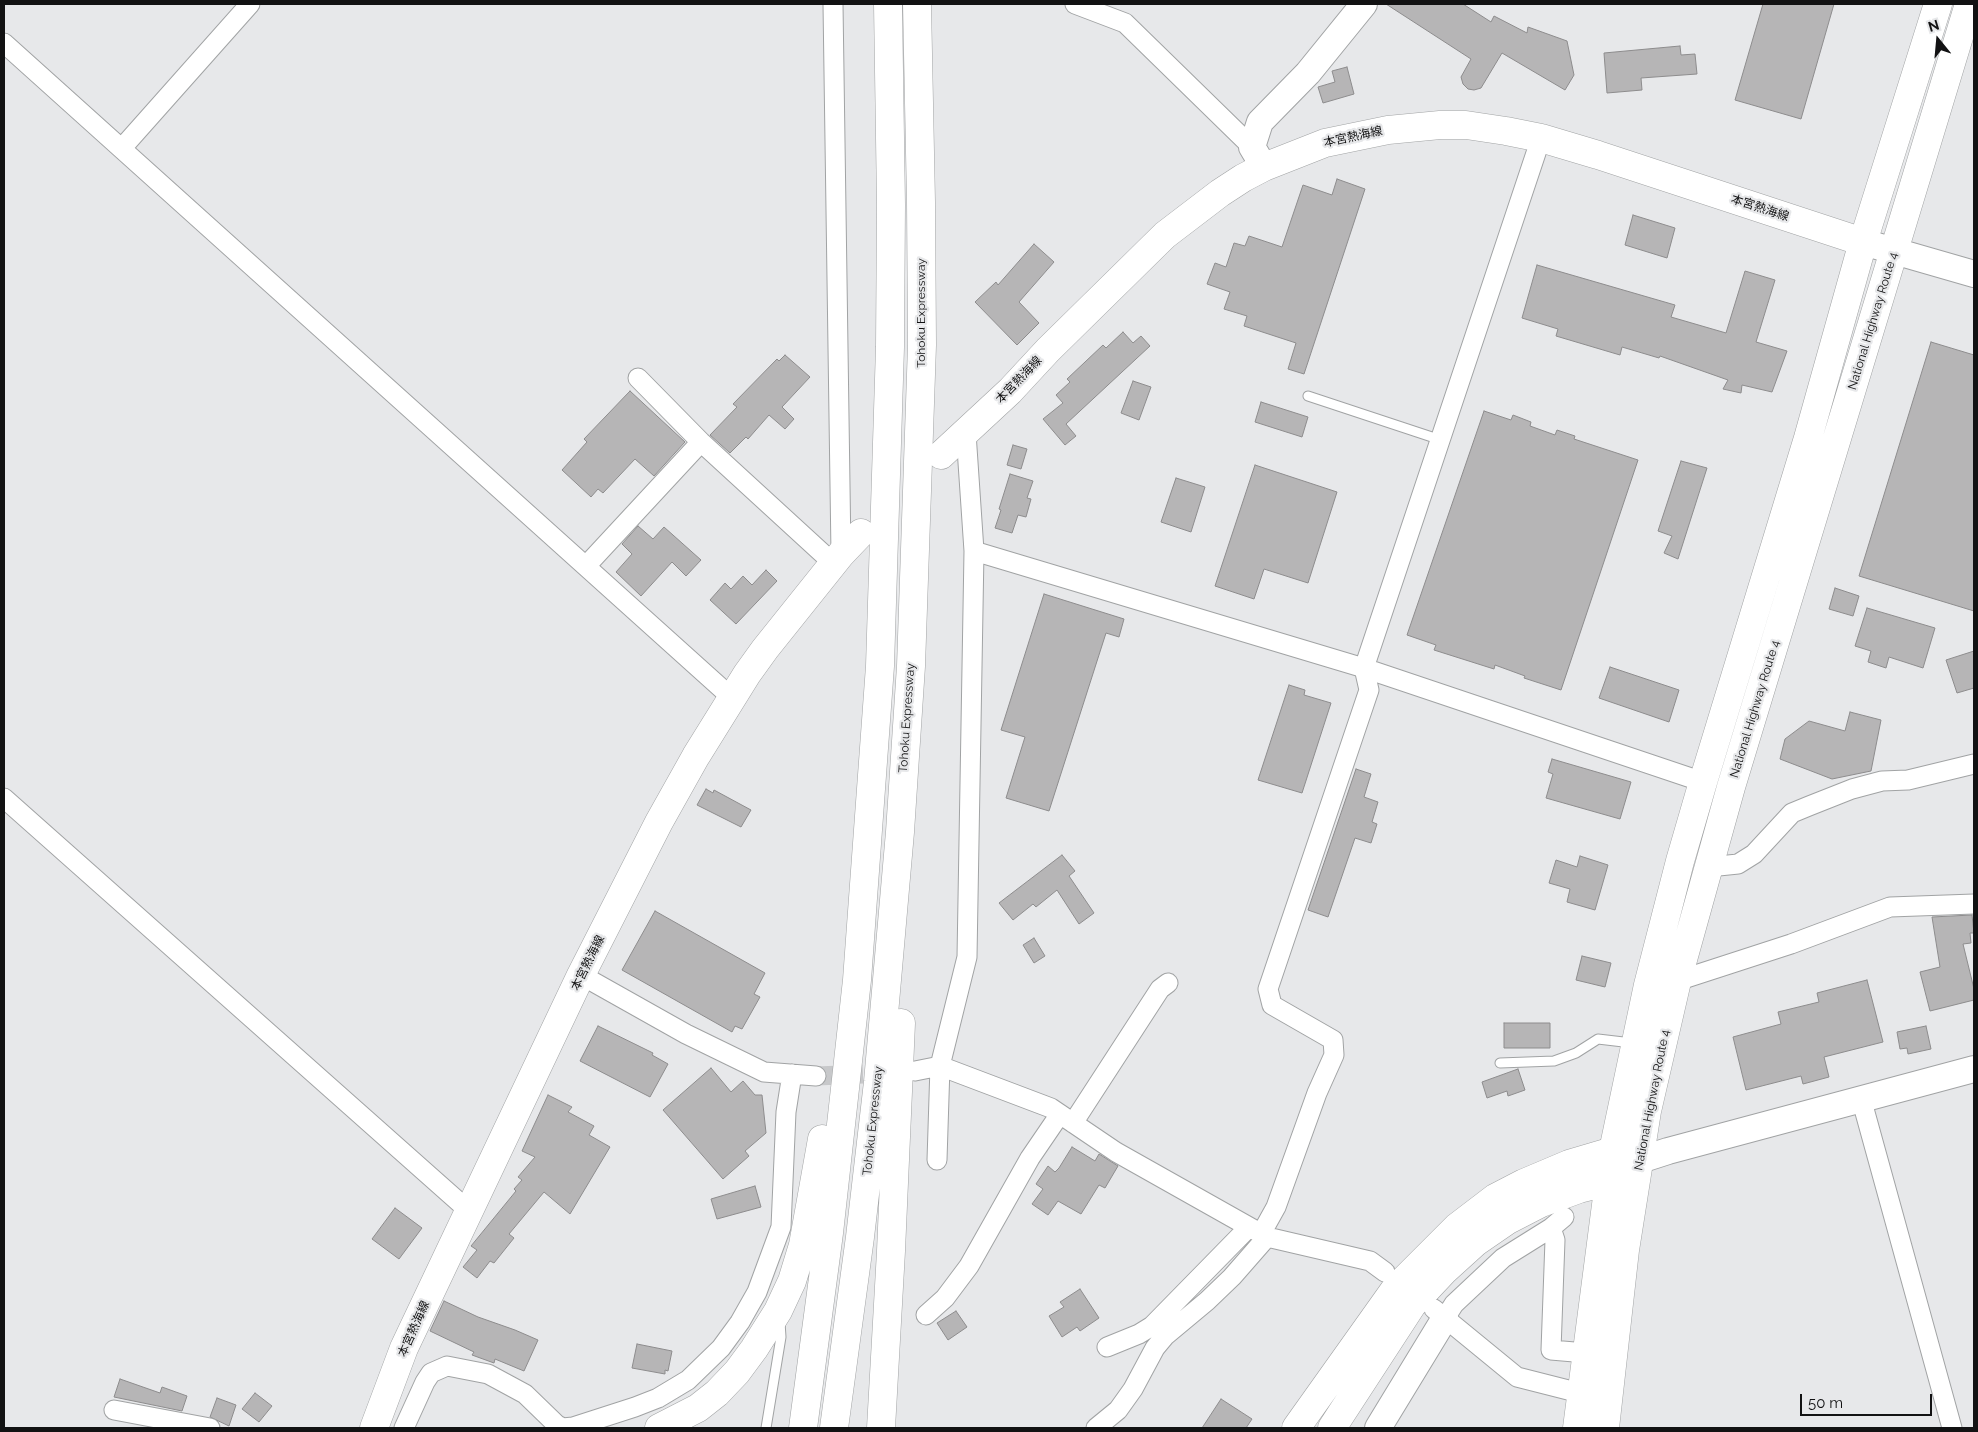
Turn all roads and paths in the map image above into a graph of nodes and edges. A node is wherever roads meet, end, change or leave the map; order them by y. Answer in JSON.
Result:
{"nodes":[{"id":1,"x":250,"y":4,"type":"edge"},
{"id":2,"x":834,"y":4,"type":"edge"},
{"id":3,"x":888,"y":4,"type":"edge"},
{"id":4,"x":917,"y":4,"type":"edge"},
{"id":5,"x":1075,"y":4,"type":"edge"},
{"id":6,"x":1364,"y":4,"type":"edge"},
{"id":7,"x":1938,"y":4,"type":"edge"},
{"id":8,"x":1969,"y":4,"type":"edge"},
{"id":9,"x":4,"y":43,"type":"edge"},
{"id":10,"x":1541,"y":138,"type":"junction"},
{"id":11,"x":122,"y":148,"type":"junction"},
{"id":12,"x":1258,"y":157,"type":"junction"},
{"id":13,"x":1863,"y":242,"type":"junction"},
{"id":14,"x":1894,"y":251,"type":"junction"},
{"id":15,"x":1974,"y":274,"type":"edge"},
{"id":16,"x":638,"y":378,"type":"dead end"},
{"id":17,"x":1308,"y":396,"type":"dead end"},
{"id":18,"x":966,"y":433,"type":"junction"},
{"id":19,"x":1440,"y":440,"type":"junction"},
{"id":20,"x":701,"y":442,"type":"junction"},
{"id":21,"x":941,"y":455,"type":"dead end"},
{"id":22,"x":860,"y":533,"type":"dead end"},
{"id":23,"x":974,"y":551,"type":"junction"},
{"id":24,"x":837,"y":559,"type":"junction"},
{"id":25,"x":586,"y":566,"type":"junction"},
{"id":26,"x":1364,"y":668,"type":"junction"},
{"id":27,"x":732,"y":697,"type":"junction"},
{"id":28,"x":875,"y":747,"type":"junction"},
{"id":29,"x":906,"y":747,"type":"junction"},
{"id":30,"x":1974,"y":764,"type":"edge"},
{"id":31,"x":1703,"y":782,"type":"junction"},
{"id":32,"x":4,"y":798,"type":"edge"},
{"id":33,"x":1709,"y":867,"type":"junction"},
{"id":34,"x":1974,"y":904,"type":"edge"},
{"id":35,"x":581,"y":975,"type":"junction"},
{"id":36,"x":1677,"y":981,"type":"junction"},
{"id":37,"x":1168,"y":983,"type":"dead end"},
{"id":38,"x":1635,"y":1043,"type":"junction"},
{"id":39,"x":1500,"y":1062,"type":"dead end"},
{"id":40,"x":940,"y":1066,"type":"junction"},
{"id":41,"x":1974,"y":1068,"type":"edge"},
{"id":42,"x":915,"y":1071,"type":"dead end"},
{"id":43,"x":792,"y":1074,"type":"junction"},
{"id":44,"x":816,"y":1076,"type":"tunnel mouth"},
{"id":45,"x":1861,"y":1098,"type":"junction"},
{"id":46,"x":1066,"y":1118,"type":"junction"},
{"id":47,"x":1613,"y":1151,"type":"junction"},
{"id":48,"x":937,"y":1160,"type":"dead end"},
{"id":49,"x":1640,"y":1160,"type":"junction"},
{"id":50,"x":1610,"y":1181,"type":"junction"},
{"id":51,"x":469,"y":1211,"type":"junction"},
{"id":52,"x":1259,"y":1232,"type":"junction"},
{"id":53,"x":1385,"y":1272,"type":"dead end"},
{"id":54,"x":778,"y":1311,"type":"junction"},
{"id":55,"x":1439,"y":1313,"type":"junction"},
{"id":56,"x":926,"y":1315,"type":"dead end"},
{"id":57,"x":1107,"y":1347,"type":"dead end"},
{"id":58,"x":1586,"y":1354,"type":"junction"},
{"id":59,"x":1580,"y":1392,"type":"junction"},
{"id":60,"x":114,"y":1410,"type":"dead end"},
{"id":61,"x":210,"y":1428,"type":"edge"},
{"id":62,"x":374,"y":1428,"type":"edge"},
{"id":63,"x":404,"y":1428,"type":"edge"},
{"id":64,"x":660,"y":1428,"type":"edge"},
{"id":65,"x":766,"y":1428,"type":"edge"},
{"id":66,"x":803,"y":1428,"type":"edge"},
{"id":67,"x":834,"y":1428,"type":"edge"},
{"id":68,"x":881,"y":1428,"type":"edge"},
{"id":69,"x":1096,"y":1428,"type":"edge"},
{"id":70,"x":1296,"y":1428,"type":"edge"},
{"id":71,"x":1332,"y":1428,"type":"edge"},
{"id":72,"x":1378,"y":1428,"type":"edge"},
{"id":73,"x":1577,"y":1428,"type":"edge"},
{"id":74,"x":1605,"y":1428,"type":"edge"},
{"id":75,"x":1952,"y":1428,"type":"edge"}],
"edges":[{"from":1,"to":11,"type":"street"},
{"from":2,"to":24,"type":"street"},
{"from":3,"to":28,"type":"main road"},
{"from":4,"to":29,"type":"main road","name":"Tohoku Expressway"},
{"from":5,"to":12,"type":"street"},
{"from":6,"to":12,"type":"street"},
{"from":7,"to":13,"type":"main road"},
{"from":8,"to":14,"type":"main road","name":"National Highway Route 4"},
{"from":9,"to":11,"type":"street"},
{"from":10,"to":12,"type":"main road","name":"本宮熱海線"},
{"from":10,"to":13,"type":"main road","name":"本宮熱海線"},
{"from":10,"to":19,"type":"street"},
{"from":11,"to":25,"type":"street"},
{"from":12,"to":18,"type":"main road","name":"本宮熱海線"},
{"from":13,"to":14,"type":"street"},
{"from":13,"to":31,"type":"main road"},
{"from":14,"to":15,"type":"street"},
{"from":14,"to":33,"type":"main road","name":"National Highway Route 4"},
{"from":16,"to":20,"type":"street"},
{"from":17,"to":19,"type":"lane"},
{"from":18,"to":21,"type":"main road","name":"本宮熱海線"},
{"from":18,"to":23,"type":"street"},
{"from":19,"to":26,"type":"street"},
{"from":20,"to":24,"type":"street"},
{"from":20,"to":25,"type":"street"},
{"from":22,"to":24,"type":"main road","name":"本宮熱海線"},
{"from":23,"to":26,"type":"street"},
{"from":23,"to":40,"type":"street"},
{"from":24,"to":27,"type":"main road","name":"本宮熱海線"},
{"from":25,"to":27,"type":"street"},
{"from":26,"to":31,"type":"street"},
{"from":26,"to":52,"type":"street"},
{"from":27,"to":35,"type":"main road","name":"本宮熱海線"},
{"from":28,"to":54,"type":"main road"},
{"from":28,"to":66,"type":"main road"},
{"from":29,"to":67,"type":"main road","name":"Tohoku Expressway"},
{"from":29,"to":68,"type":"main road"},
{"from":30,"to":33,"type":"street"},
{"from":31,"to":38,"type":"main road"},
{"from":32,"to":51,"type":"street"},
{"from":33,"to":36,"type":"main road","name":"National Highway Route 4"},
{"from":34,"to":36,"type":"street"},
{"from":35,"to":43,"type":"street"},
{"from":35,"to":51,"type":"main road","name":"本宮熱海線"},
{"from":36,"to":49,"type":"main road","name":"National Highway Route 4"},
{"from":37,"to":46,"type":"street"},
{"from":38,"to":39,"type":"lane"},
{"from":38,"to":47,"type":"main road"},
{"from":40,"to":42,"type":"street"},
{"from":40,"to":46,"type":"street"},
{"from":40,"to":48,"type":"street"},
{"from":41,"to":45,"type":"street"},
{"from":43,"to":44,"type":"street"},
{"from":43,"to":63,"type":"street"},
{"from":45,"to":49,"type":"street"},
{"from":45,"to":75,"type":"street"},
{"from":46,"to":52,"type":"street"},
{"from":46,"to":56,"type":"street"},
{"from":47,"to":49,"type":"main road"},
{"from":47,"to":50,"type":"main road"},
{"from":47,"to":70,"type":"main road"},
{"from":49,"to":50,"type":"main road"},
{"from":49,"to":74,"type":"main road","name":"National Highway Route 4"},
{"from":50,"to":58,"type":"main road"},
{"from":50,"to":71,"type":"main road"},
{"from":51,"to":62,"type":"main road","name":"本宮熱海線"},
{"from":52,"to":53,"type":"street"},
{"from":52,"to":57,"type":"street"},
{"from":52,"to":69,"type":"street"},
{"from":54,"to":64,"type":"main road"},
{"from":54,"to":65,"type":"lane"},
{"from":55,"to":58,"type":"street"},
{"from":55,"to":59,"type":"street"},
{"from":55,"to":72,"type":"street"},
{"from":58,"to":59,"type":"main road"},
{"from":59,"to":73,"type":"main road"},
{"from":60,"to":61,"type":"street"}]}
